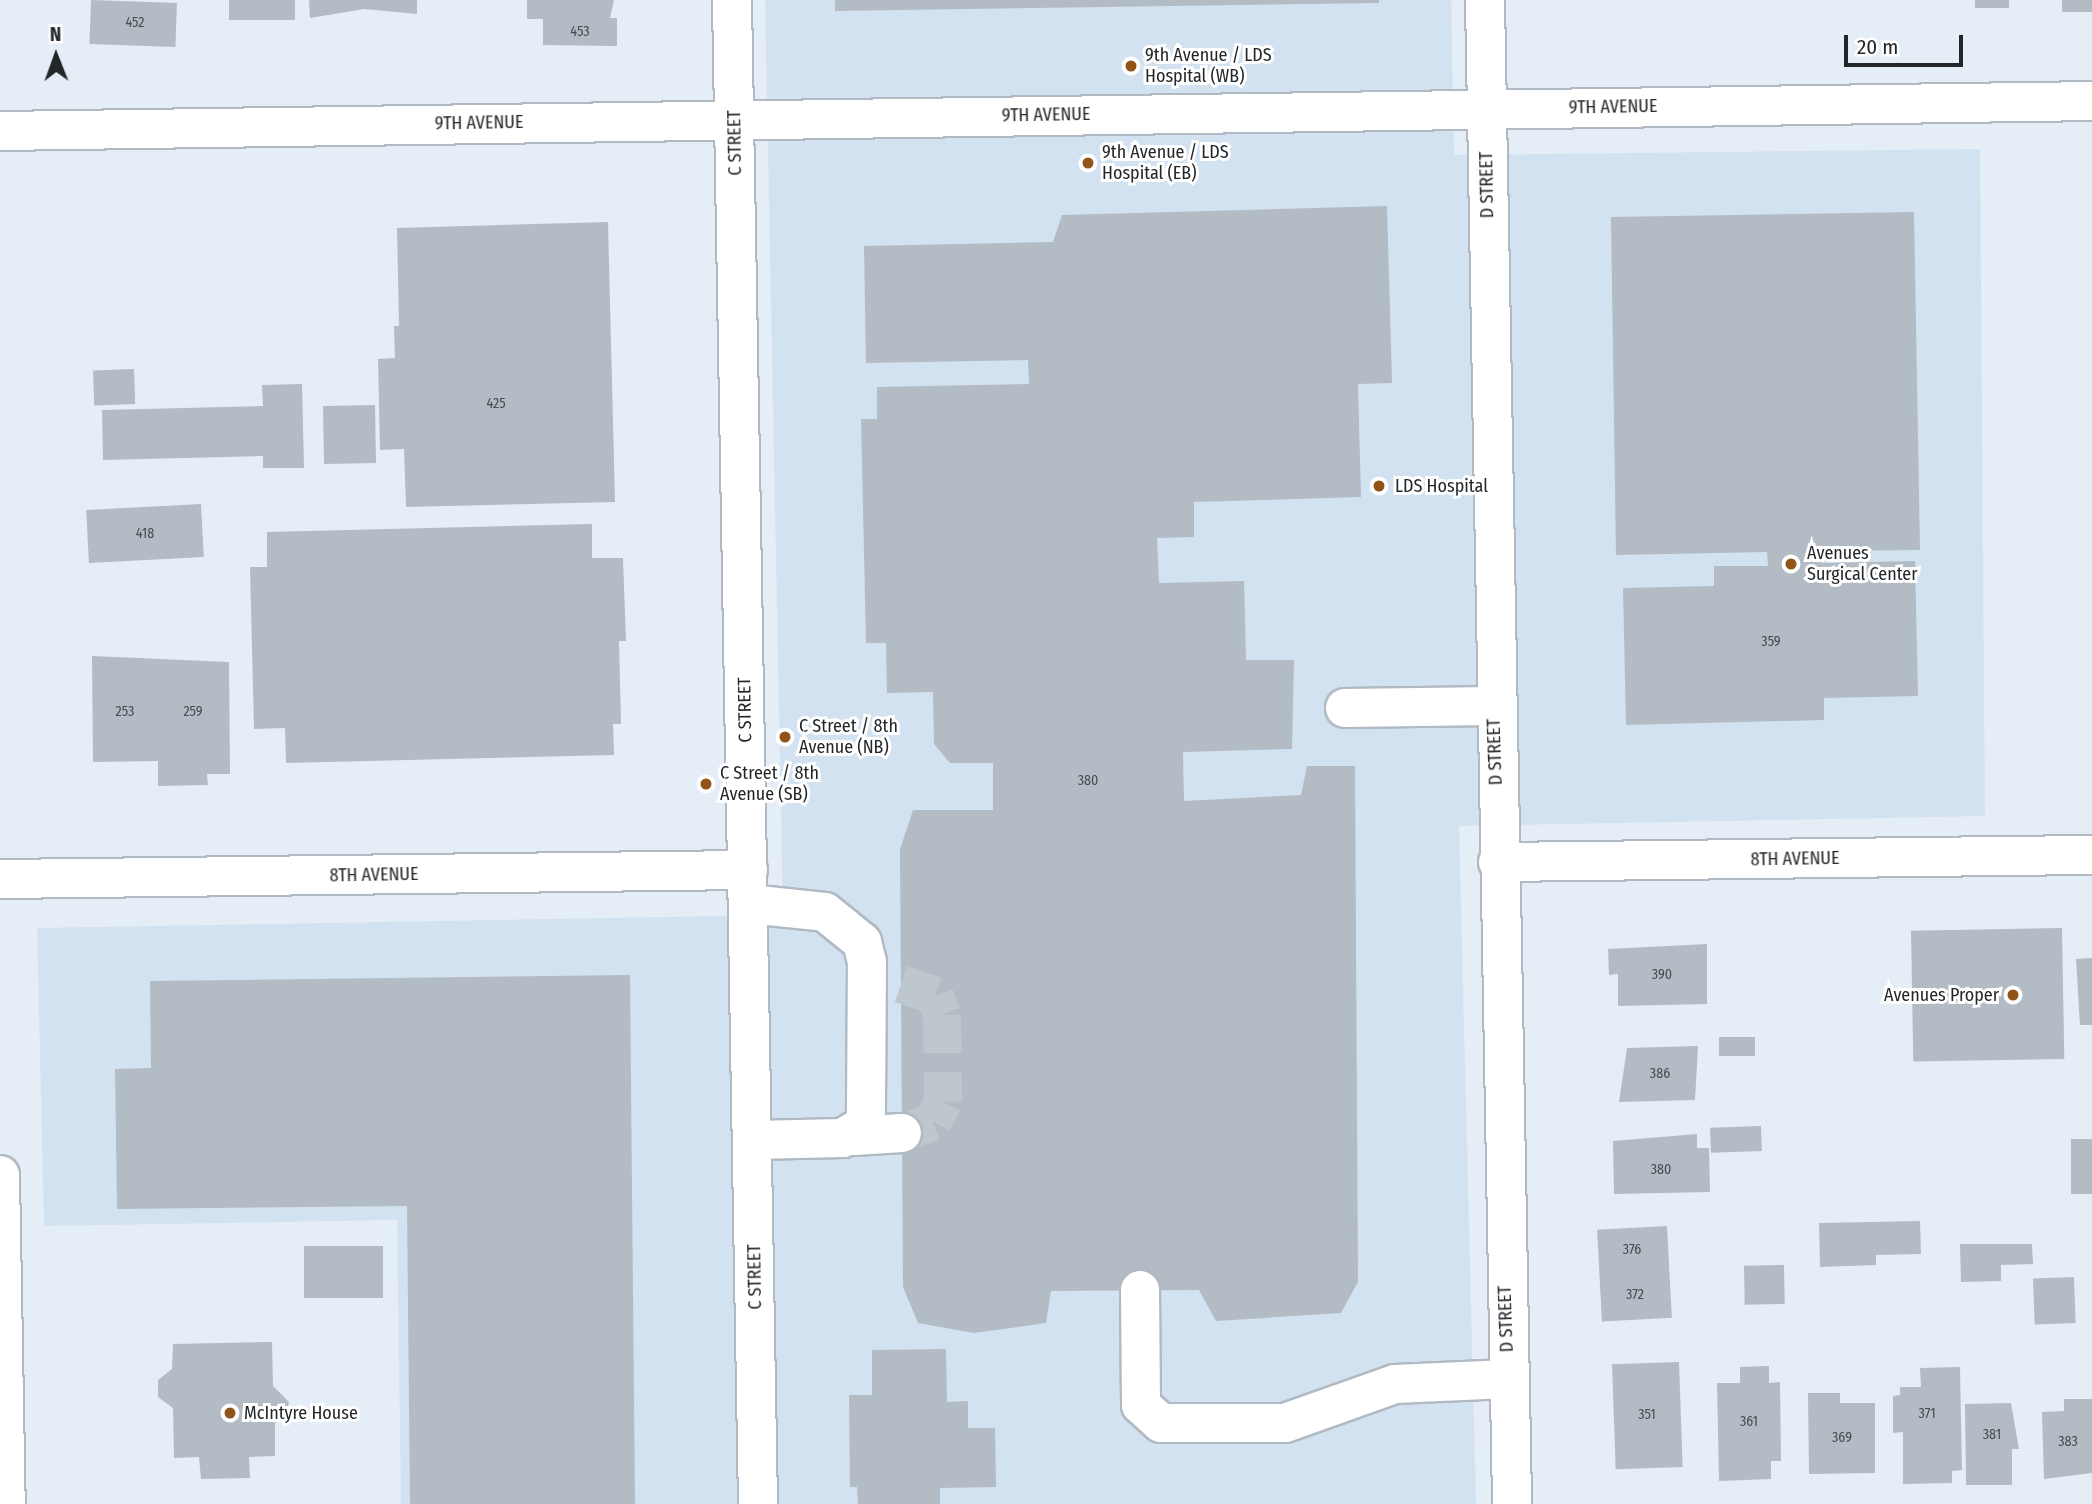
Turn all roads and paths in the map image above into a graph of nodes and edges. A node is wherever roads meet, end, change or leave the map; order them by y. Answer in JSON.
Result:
{"nodes":[{"id":1,"x":732,"y":0,"type":"edge"},
{"id":2,"x":1485,"y":0,"type":"edge"},
{"id":3,"x":2092,"y":101,"type":"edge"},
{"id":4,"x":1486,"y":109,"type":"junction"},
{"id":5,"x":735,"y":118,"type":"junction"},
{"id":6,"x":0,"y":131,"type":"edge"},
{"id":7,"x":1494,"y":706,"type":"junction"},
{"id":8,"x":1345,"y":708,"type":"dead end"},
{"id":9,"x":2092,"y":855,"type":"edge"},
{"id":10,"x":1498,"y":862,"type":"junction"},
{"id":11,"x":0,"y":879,"type":"edge"},
{"id":12,"x":749,"y":887,"type":"junction"},
{"id":13,"x":902,"y":1133,"type":"tunnel mouth"},
{"id":14,"x":854,"y":1136,"type":"junction"},
{"id":15,"x":754,"y":1140,"type":"junction"},
{"id":16,"x":0,"y":1175,"type":"edge"},
{"id":17,"x":1140,"y":1290,"type":"dead end"},
{"id":18,"x":1,"y":1328,"type":"edge"},
{"id":19,"x":1508,"y":1378,"type":"junction"},
{"id":20,"x":6,"y":1504,"type":"edge"},
{"id":21,"x":758,"y":1504,"type":"edge"},
{"id":22,"x":1512,"y":1504,"type":"edge"}],
"edges":[{"from":1,"to":5,"type":"street","name":"C STREET"},
{"from":2,"to":4,"type":"street","name":"D STREET"},
{"from":3,"to":4,"type":"street","name":"9TH AVENUE"},
{"from":4,"to":5,"type":"street","name":"9TH AVENUE"},
{"from":4,"to":7,"type":"street","name":"D STREET"},
{"from":5,"to":6,"type":"street","name":"9TH AVENUE"},
{"from":5,"to":12,"type":"street","name":"C STREET"},
{"from":7,"to":8,"type":"street"},
{"from":7,"to":10,"type":"street","name":"D STREET"},
{"from":9,"to":10,"type":"street","name":"8TH AVENUE"},
{"from":10,"to":19,"type":"street","name":"D STREET"},
{"from":11,"to":12,"type":"street","name":"8TH AVENUE"},
{"from":12,"to":14,"type":"street","name":"8TH AVENUE"},
{"from":12,"to":15,"type":"street","name":"C STREET"},
{"from":13,"to":14,"type":"street"},
{"from":14,"to":15,"type":"street"},
{"from":15,"to":21,"type":"street","name":"C STREET"},
{"from":16,"to":18,"type":"street"},
{"from":17,"to":19,"type":"street"},
{"from":18,"to":20,"type":"street"},
{"from":19,"to":22,"type":"street","name":"D STREET"}]}
